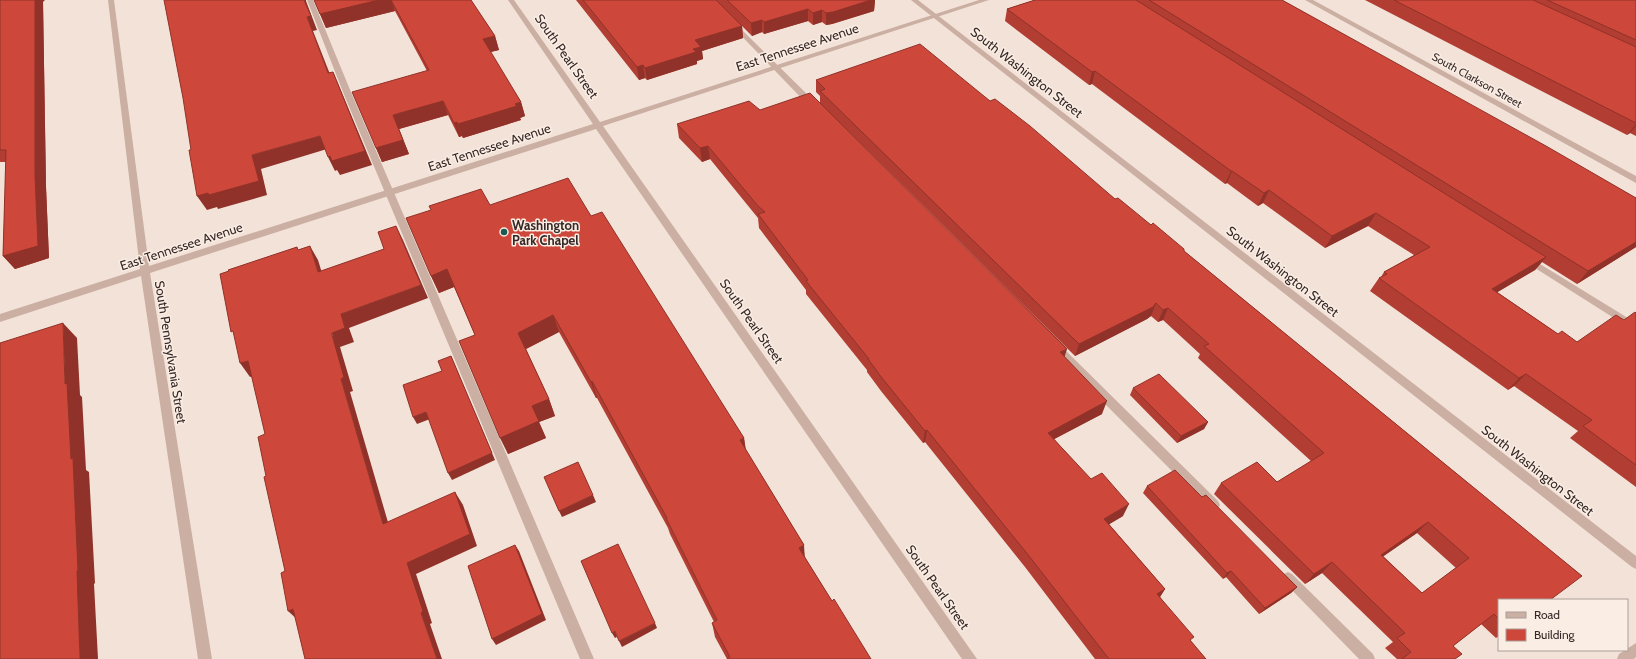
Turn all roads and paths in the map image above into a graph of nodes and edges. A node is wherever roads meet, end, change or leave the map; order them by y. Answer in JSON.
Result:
{"nodes":[{"id":1,"x":111,"y":0,"type":"edge"},
{"id":2,"x":310,"y":0,"type":"edge"},
{"id":3,"x":511,"y":0,"type":"edge"},
{"id":4,"x":914,"y":0,"type":"edge"},
{"id":5,"x":986,"y":0,"type":"edge"},
{"id":6,"x":1308,"y":0,"type":"edge"},
{"id":7,"x":726,"y":17,"type":"edge"},
{"id":8,"x":935,"y":17,"type":"junction"},
{"id":9,"x":776,"y":67,"type":"junction"},
{"id":10,"x":817,"y":109,"type":"edge"},
{"id":11,"x":598,"y":125,"type":"junction"},
{"id":12,"x":1636,"y":180,"type":"edge"},
{"id":13,"x":390,"y":193,"type":"junction"},
{"id":14,"x":1522,"y":255,"type":"edge"},
{"id":15,"x":145,"y":271,"type":"junction"},
{"id":16,"x":0,"y":318,"type":"edge"},
{"id":17,"x":1636,"y":328,"type":"edge"},
{"id":18,"x":1048,"y":339,"type":"edge"},
{"id":19,"x":1222,"y":513,"type":"edge"},
{"id":20,"x":1636,"y":563,"type":"edge"},
{"id":21,"x":1278,"y":569,"type":"edge"},
{"id":22,"x":1636,"y":649,"type":"edge"},
{"id":23,"x":205,"y":659,"type":"edge"},
{"id":24,"x":587,"y":659,"type":"edge"},
{"id":25,"x":970,"y":659,"type":"edge"},
{"id":26,"x":1368,"y":659,"type":"edge"},
{"id":27,"x":1624,"y":659,"type":"edge"}],
"edges":[{"from":1,"to":15,"type":"street","name":"South Pennsylvania Street"},
{"from":2,"to":13,"type":"street"},
{"from":3,"to":11,"type":"street","name":"South Pearl Street"},
{"from":4,"to":8,"type":"street","name":"South Washington Street"},
{"from":5,"to":8,"type":"street","name":"East Tennessee Avenue"},
{"from":6,"to":12,"type":"street","name":"South Clarkson Street"},
{"from":7,"to":9,"type":"street"},
{"from":8,"to":9,"type":"street","name":"East Tennessee Avenue"},
{"from":8,"to":20,"type":"street","name":"South Washington Street"},
{"from":9,"to":10,"type":"street"},
{"from":9,"to":11,"type":"street","name":"East Tennessee Avenue"},
{"from":11,"to":13,"type":"street","name":"East Tennessee Avenue"},
{"from":11,"to":25,"type":"street","name":"South Pearl Street"},
{"from":13,"to":15,"type":"street","name":"East Tennessee Avenue"},
{"from":13,"to":24,"type":"street"},
{"from":14,"to":17,"type":"street"},
{"from":15,"to":16,"type":"street","name":"East Tennessee Avenue"},
{"from":15,"to":23,"type":"street","name":"South Pennsylvania Street"},
{"from":18,"to":19,"type":"street"},
{"from":21,"to":26,"type":"street"},
{"from":22,"to":27,"type":"street"}]}
